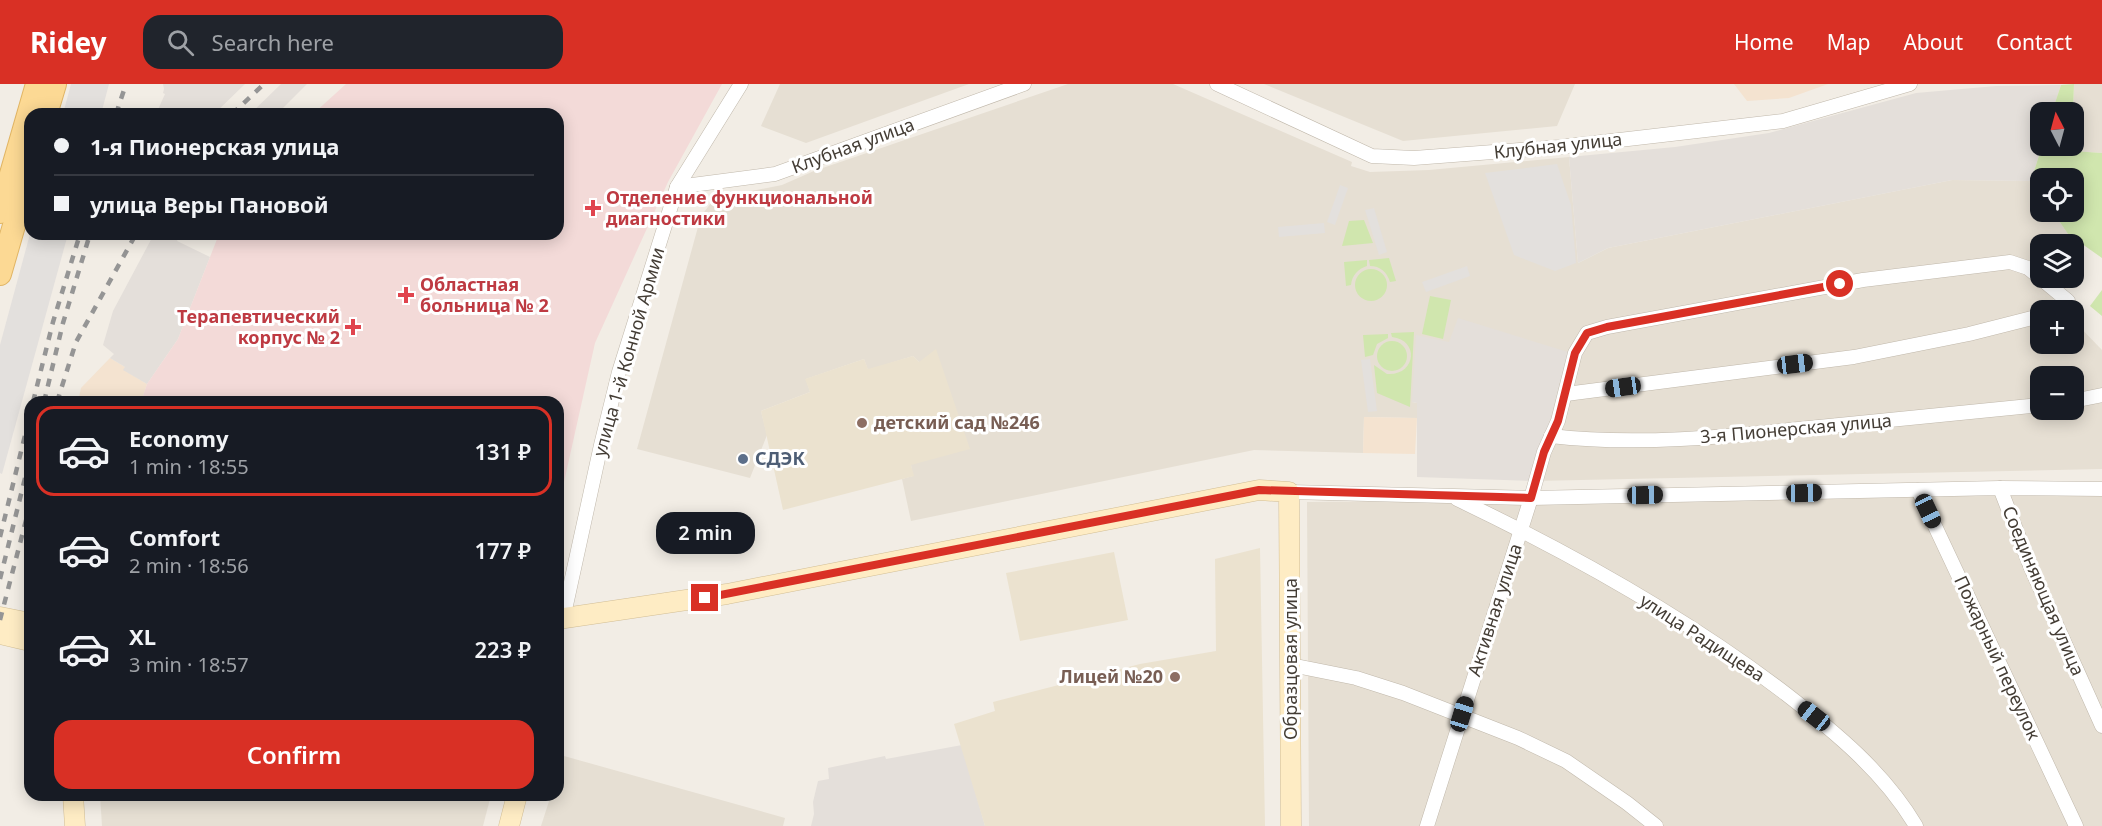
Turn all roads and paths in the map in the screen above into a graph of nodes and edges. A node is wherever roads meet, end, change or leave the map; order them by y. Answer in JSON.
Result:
{"nodes":[{"id":1,"x":37,"y":84,"type":"edge"},
{"id":2,"x":55,"y":84,"type":"edge"},
{"id":3,"x":741,"y":84,"type":"edge"},
{"id":4,"x":1024,"y":84,"type":"edge"},
{"id":5,"x":1217,"y":84,"type":"edge"},
{"id":6,"x":1910,"y":84,"type":"edge"},
{"id":7,"x":30,"y":108,"type":"edge"},
{"id":8,"x":48,"y":108,"type":"edge"},
{"id":9,"x":24,"y":129,"type":"edge"},
{"id":10,"x":677,"y":187,"type":"junction"},
{"id":11,"x":24,"y":191,"type":"edge"},
{"id":12,"x":0,"y":212,"type":"edge"},
{"id":13,"x":0,"y":274,"type":"edge"},
{"id":14,"x":2058,"y":300,"type":"edge"},
{"id":15,"x":2030,"y":319,"type":"edge"},
{"id":16,"x":1566,"y":394,"type":"junction"},
{"id":17,"x":2102,"y":395,"type":"edge"},
{"id":18,"x":2084,"y":399,"type":"edge"},
{"id":19,"x":2030,"y":406,"type":"edge"},
{"id":20,"x":1551,"y":436,"type":"junction"},
{"id":21,"x":2000,"y":488,"type":"junction"},
{"id":22,"x":2102,"y":489,"type":"edge"},
{"id":23,"x":1918,"y":490,"type":"junction"},
{"id":24,"x":1289,"y":492,"type":"junction"},
{"id":25,"x":1452,"y":497,"type":"junction"},
{"id":26,"x":1531,"y":498,"type":"junction"},
{"id":27,"x":1521,"y":530,"type":"junction"},
{"id":28,"x":0,"y":604,"type":"edge"},
{"id":29,"x":564,"y":607,"type":"edge"},
{"id":30,"x":24,"y":609,"type":"edge"},
{"id":31,"x":0,"y":617,"type":"edge"},
{"id":32,"x":24,"y":622,"type":"edge"},
{"id":33,"x":564,"y":624,"type":"edge"},
{"id":34,"x":0,"y":634,"type":"edge"},
{"id":35,"x":24,"y":640,"type":"edge"},
{"id":36,"x":1291,"y":665,"type":"junction"},
{"id":37,"x":1462,"y":714,"type":"junction"},
{"id":38,"x":2102,"y":726,"type":"edge"},
{"id":39,"x":73,"y":801,"type":"edge"},
{"id":40,"x":515,"y":801,"type":"edge"},
{"id":41,"x":75,"y":826,"type":"edge"},
{"id":42,"x":509,"y":826,"type":"edge"},
{"id":43,"x":1291,"y":826,"type":"edge"},
{"id":44,"x":1427,"y":826,"type":"edge"},
{"id":45,"x":1656,"y":826,"type":"edge"},
{"id":46,"x":1917,"y":826,"type":"edge"},
{"id":47,"x":2076,"y":826,"type":"edge"}],
"edges":[{"from":1,"to":7,"type":"main road"},
{"from":2,"to":8,"type":"main road"},
{"from":3,"to":10,"type":"street","name":"улица 1-й Конной Армии"},
{"from":4,"to":10,"type":"street","name":"Клубная улица"},
{"from":5,"to":6,"type":"street","name":"Клубная улица"},
{"from":9,"to":12,"type":"main road"},
{"from":10,"to":29,"type":"street","name":"улица 1-й Конной Армии"},
{"from":11,"to":13,"type":"main road"},
{"from":14,"to":16,"type":"street","name":"Активная улица"},
{"from":15,"to":16,"type":"street"},
{"from":16,"to":20,"type":"street","name":"Активная улица"},
{"from":17,"to":18,"type":"street"},
{"from":19,"to":20,"type":"street","name":"3-я Пионерская улица"},
{"from":20,"to":26,"type":"street","name":"Активная улица"},
{"from":21,"to":22,"type":"street"},
{"from":21,"to":23,"type":"street"},
{"from":21,"to":38,"type":"street","name":"Соединяющая улица"},
{"from":23,"to":26,"type":"street"},
{"from":23,"to":47,"type":"street","name":"Пожарный переулок"},
{"from":24,"to":25,"type":"street"},
{"from":24,"to":33,"type":"street"},
{"from":24,"to":36,"type":"street","name":"Образцовая улица"},
{"from":25,"to":26,"type":"street"},
{"from":25,"to":27,"type":"street","name":"улица Радищева"},
{"from":26,"to":27,"type":"street","name":"Активная улица"},
{"from":27,"to":37,"type":"street","name":"Активная улица"},
{"from":27,"to":46,"type":"street","name":"улица Радищева"},
{"from":28,"to":30,"type":"street"},
{"from":31,"to":32,"type":"street"},
{"from":34,"to":35,"type":"street"},
{"from":36,"to":37,"type":"street"},
{"from":36,"to":43,"type":"street","name":"Образцовая улица"},
{"from":37,"to":44,"type":"street","name":"Активная улица"},
{"from":37,"to":45,"type":"street"},
{"from":39,"to":41,"type":"street"},
{"from":40,"to":42,"type":"street"}]}
